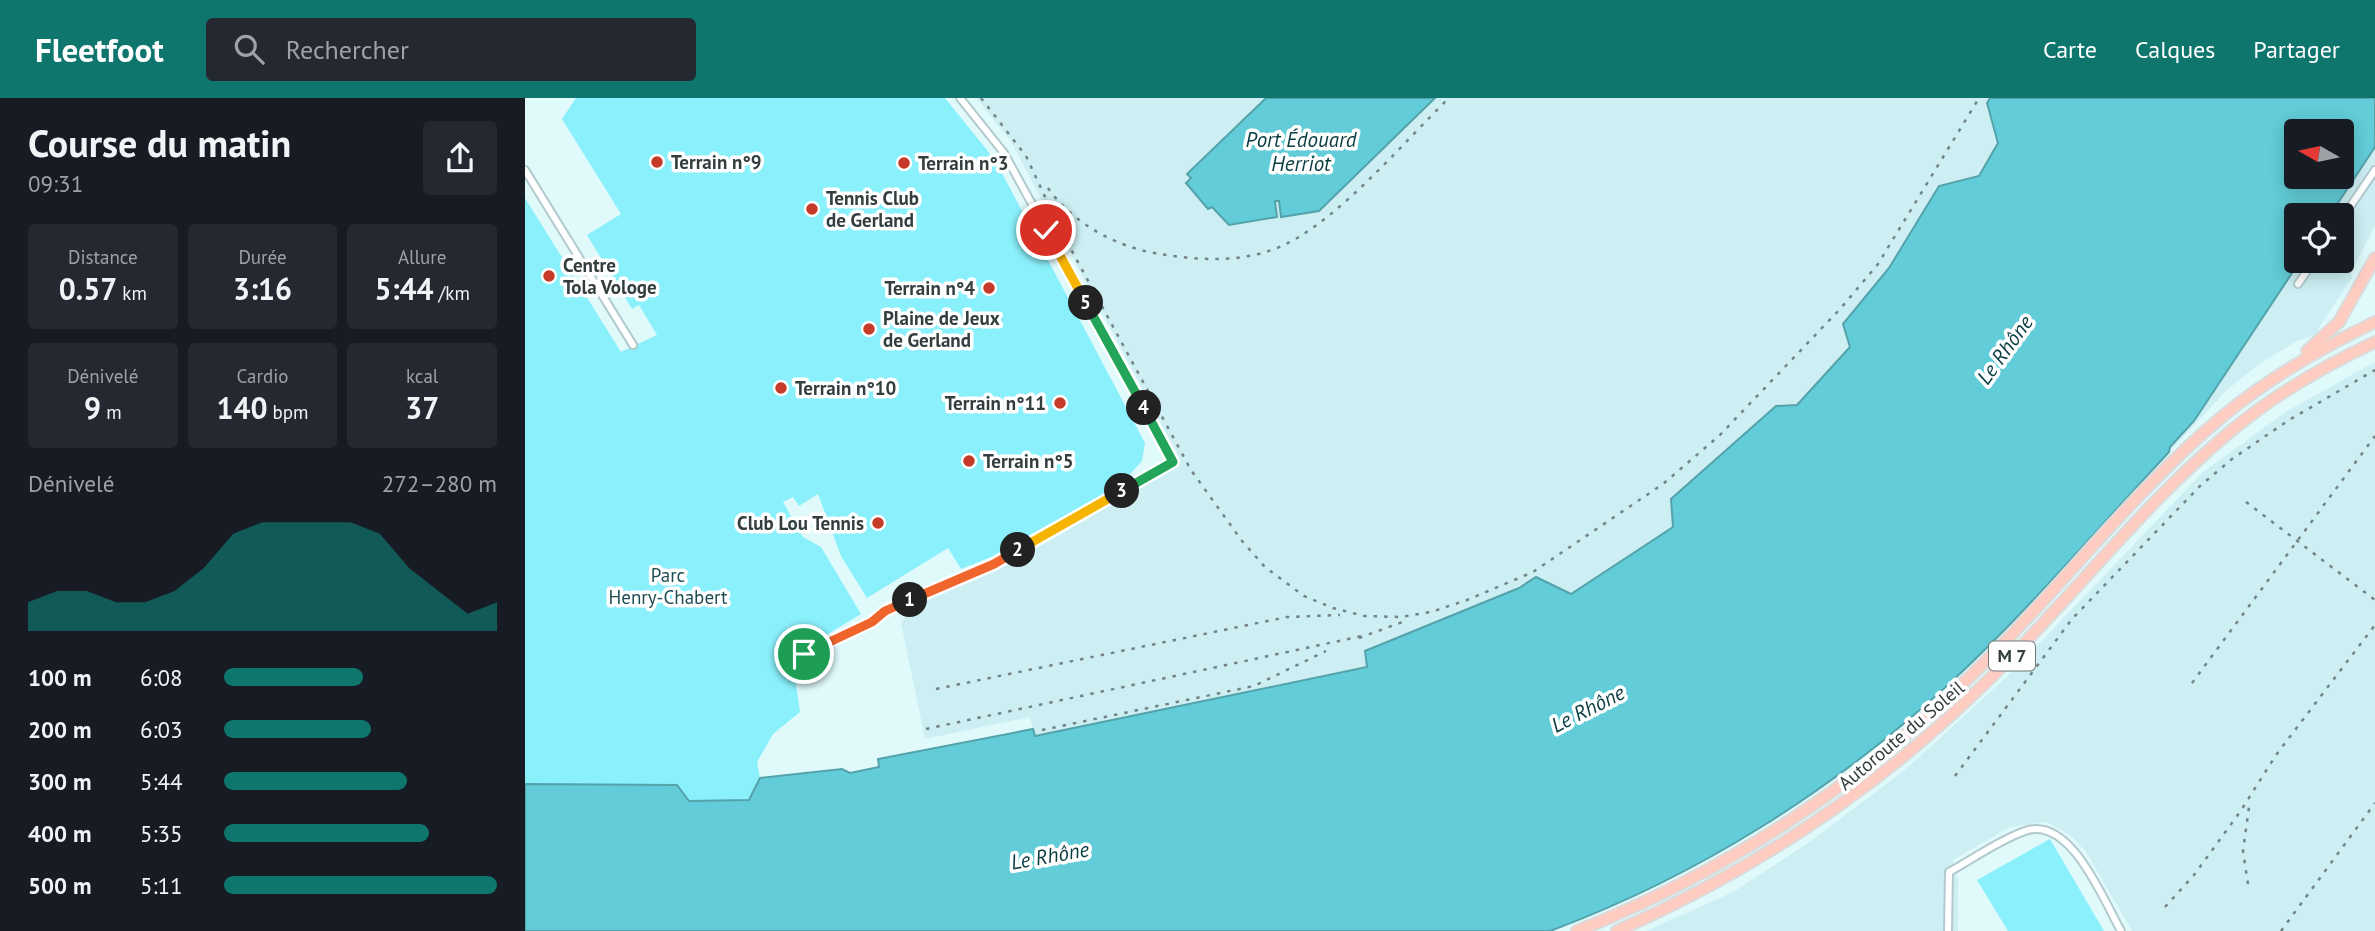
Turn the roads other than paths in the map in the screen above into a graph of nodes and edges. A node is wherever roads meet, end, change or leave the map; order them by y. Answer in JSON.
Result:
{"nodes":[{"id":1,"x":960,"y":98,"type":"edge"},
{"id":2,"x":525,"y":170,"type":"edge"},
{"id":3,"x":2375,"y":170,"type":"edge"},
{"id":4,"x":2353,"y":203,"type":"edge"},
{"id":5,"x":2375,"y":258,"type":"edge"},
{"id":6,"x":2306,"y":273,"type":"edge"},
{"id":7,"x":2298,"y":284,"type":"dead end"},
{"id":8,"x":2375,"y":322,"type":"edge"},
{"id":9,"x":2375,"y":342,"type":"edge"},
{"id":10,"x":633,"y":345,"type":"dead end"},
{"id":11,"x":2252,"y":394,"type":"junction"},
{"id":12,"x":804,"y":654,"type":"dead end"},
{"id":13,"x":1677,"y":903,"type":"junction"},
{"id":14,"x":1577,"y":931,"type":"edge"},
{"id":15,"x":1617,"y":931,"type":"edge"},
{"id":16,"x":1628,"y":931,"type":"edge"},
{"id":17,"x":1948,"y":931,"type":"edge"},
{"id":18,"x":2122,"y":931,"type":"edge"}],
"edges":[{"from":1,"to":12,"type":"street"},
{"from":2,"to":10,"type":"street"},
{"from":3,"to":4,"type":"street"},
{"from":5,"to":11,"type":"highway"},
{"from":6,"to":7,"type":"street"},
{"from":8,"to":11,"type":"highway","name":"Autoroute du Soleil","number":"M 7"},
{"from":9,"to":13,"type":"highway","name":"Autoroute du Soleil","number":"M 7"},
{"from":11,"to":14,"type":"highway","name":"Autoroute du Soleil","number":"M 7"},
{"from":13,"to":15,"type":"highway","name":"Autoroute du Soleil","number":"M 7"},
{"from":13,"to":16,"type":"highway"},
{"from":17,"to":18,"type":"street"}]}
